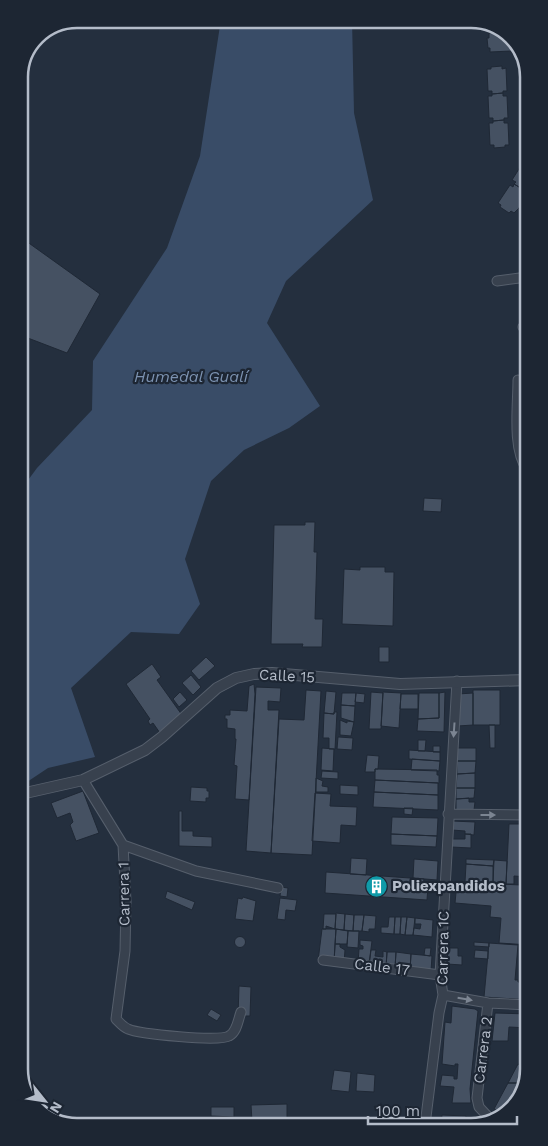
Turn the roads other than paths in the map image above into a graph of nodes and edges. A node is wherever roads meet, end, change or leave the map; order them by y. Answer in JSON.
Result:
{"nodes":[{"id":1,"x":520,"y":278,"type":"edge"},
{"id":2,"x":497,"y":281,"type":"dead end"},
{"id":3,"x":518,"y":380,"type":"dead end"},
{"id":4,"x":520,"y":458,"type":"edge"},
{"id":5,"x":520,"y":680,"type":"edge"},
{"id":6,"x":457,"y":681,"type":"junction"},
{"id":7,"x":84,"y":780,"type":"junction"},
{"id":8,"x":28,"y":792,"type":"edge"},
{"id":9,"x":448,"y":814,"type":"junction"},
{"id":10,"x":520,"y":815,"type":"edge"},
{"id":11,"x":123,"y":845,"type":"junction"},
{"id":12,"x":278,"y":888,"type":"dead end"},
{"id":13,"x":324,"y":960,"type":"dead end"},
{"id":14,"x":440,"y":975,"type":"junction"},
{"id":15,"x":443,"y":995,"type":"junction"},
{"id":16,"x":488,"y":1003,"type":"junction"},
{"id":17,"x":520,"y":1005,"type":"edge"},
{"id":18,"x":241,"y":1012,"type":"dead end"},
{"id":19,"x":487,"y":1116,"type":"edge"},
{"id":20,"x":426,"y":1118,"type":"edge"}],
"edges":[{"from":1,"to":2,"type":"street"},
{"from":3,"to":4,"type":"street"},
{"from":5,"to":6,"type":"street","name":"Calle 15"},
{"from":6,"to":7,"type":"street","name":"Calle 15"},
{"from":6,"to":9,"type":"street","name":"Carrera 1C","one_way":true},
{"from":7,"to":8,"type":"street","name":"Calle 15"},
{"from":7,"to":11,"type":"street","name":"Carrera 1"},
{"from":9,"to":10,"type":"street","one_way":true},
{"from":9,"to":14,"type":"street","name":"Carrera 1C"},
{"from":11,"to":12,"type":"street"},
{"from":11,"to":18,"type":"street","name":"Carrera 1"},
{"from":13,"to":14,"type":"street","name":"Calle 17"},
{"from":14,"to":15,"type":"street","name":"Carrera 1C"},
{"from":15,"to":16,"type":"street","one_way":true},
{"from":15,"to":20,"type":"street","name":"Carrera 1C"},
{"from":16,"to":17,"type":"street"},
{"from":16,"to":19,"type":"street","name":"Carrera 2"}]}
